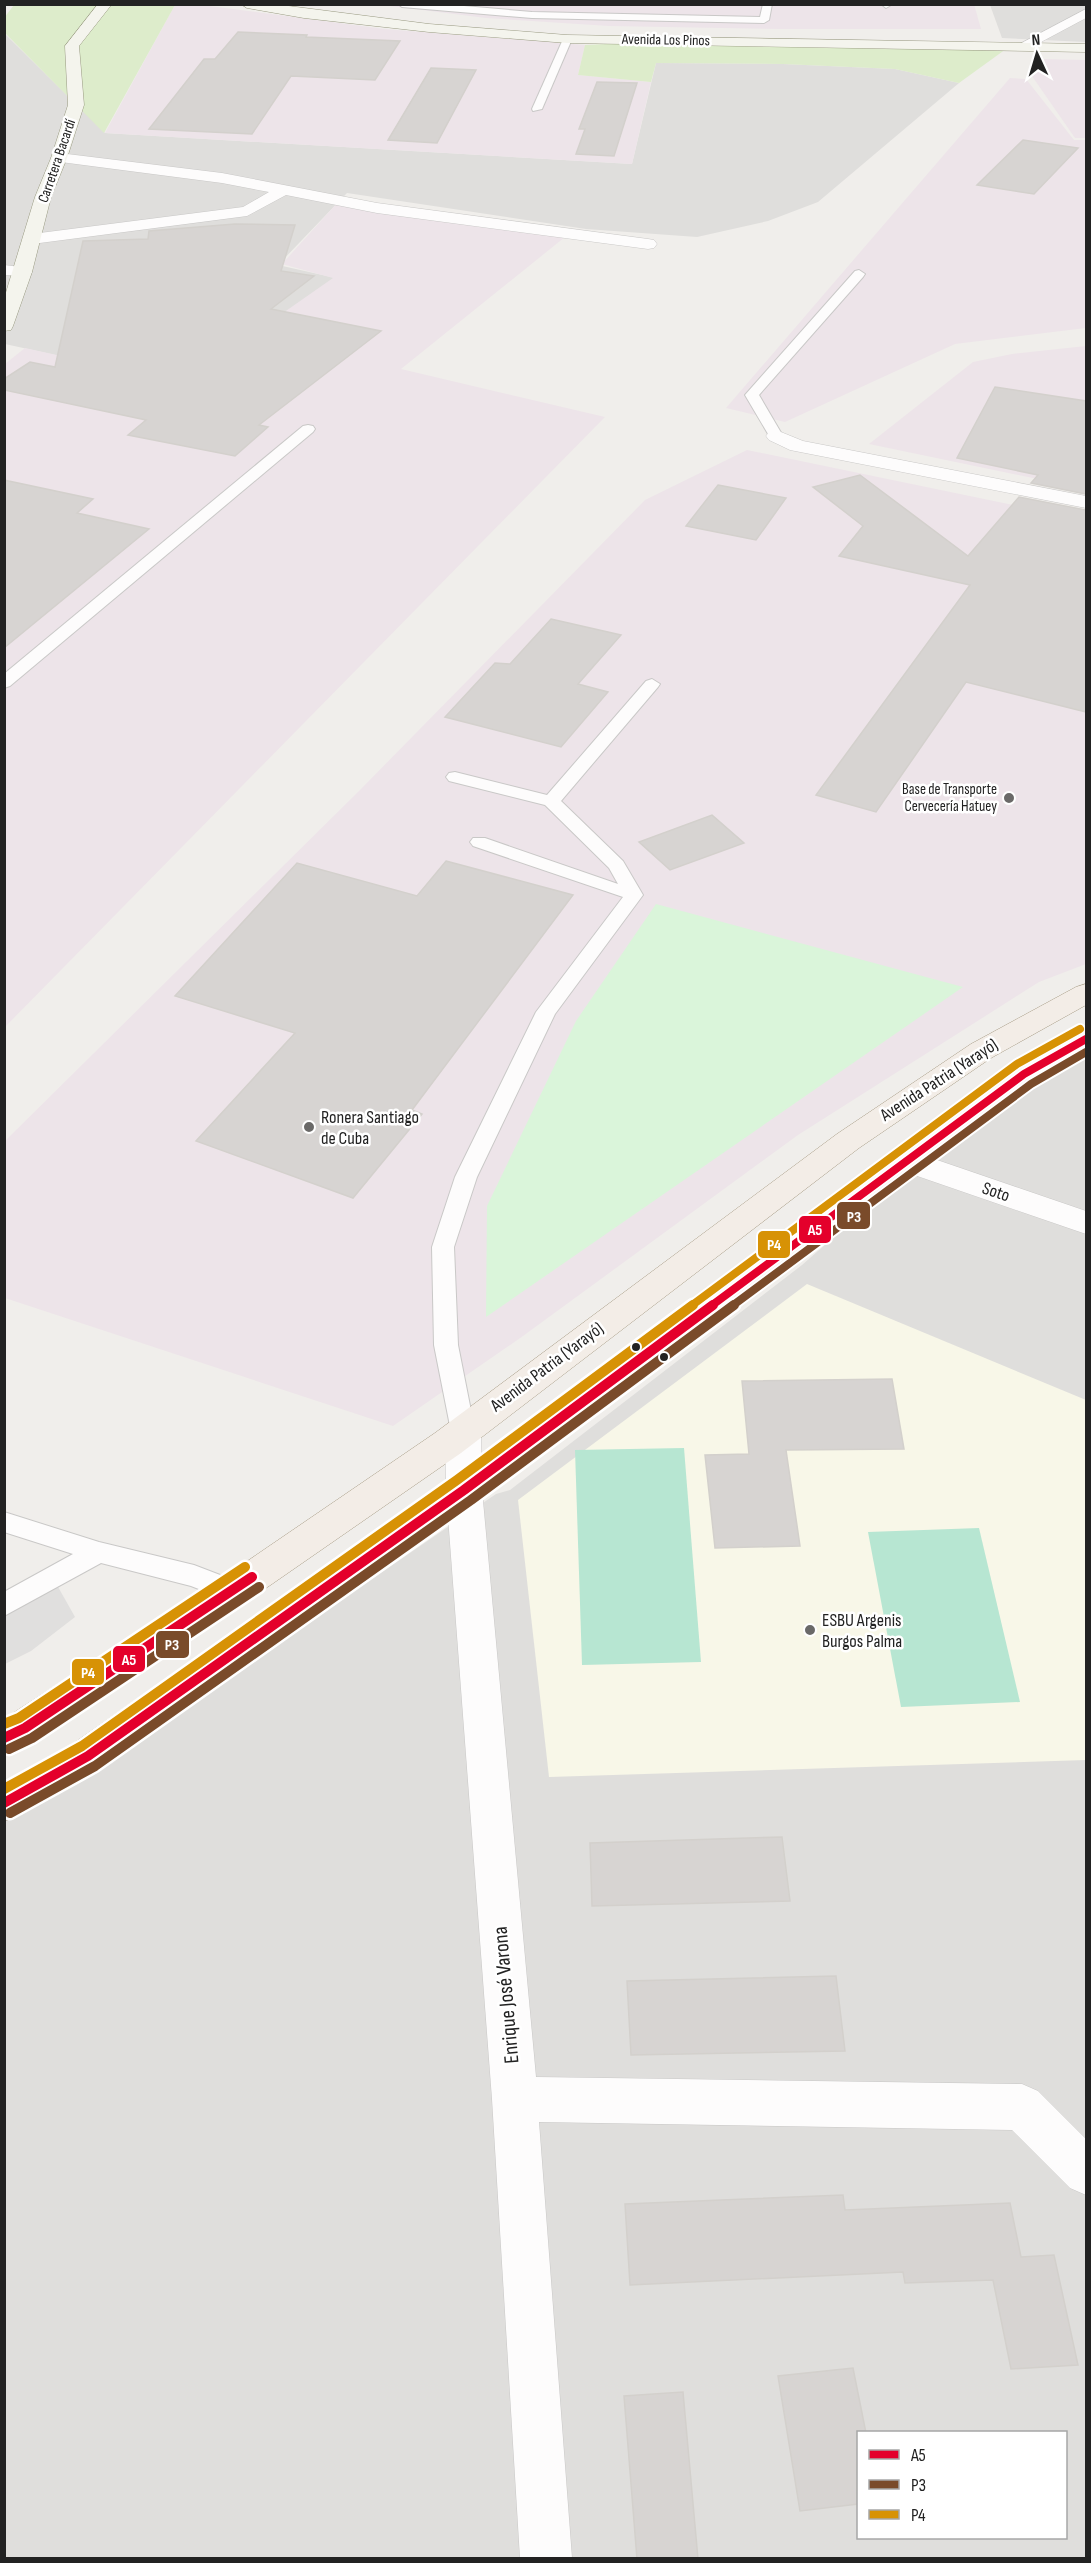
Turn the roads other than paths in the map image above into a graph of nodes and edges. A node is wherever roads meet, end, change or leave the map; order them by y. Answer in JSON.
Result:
{"nodes":[{"id":1,"x":106,"y":4,"type":"edge"},
{"id":2,"x":247,"y":4,"type":"edge"},
{"id":3,"x":402,"y":4,"type":"edge"},
{"id":4,"x":768,"y":4,"type":"edge"},
{"id":5,"x":1086,"y":13,"type":"edge"},
{"id":6,"x":747,"y":20,"type":"junction"},
{"id":7,"x":567,"y":39,"type":"junction"},
{"id":8,"x":742,"y":42,"type":"junction"},
{"id":9,"x":1023,"y":46,"type":"junction"},
{"id":10,"x":1086,"y":48,"type":"edge"},
{"id":11,"x":537,"y":109,"type":"dead end"},
{"id":12,"x":59,"y":158,"type":"junction"},
{"id":13,"x":284,"y":190,"type":"junction"},
{"id":14,"x":32,"y":239,"type":"junction"},
{"id":15,"x":648,"y":244,"type":"dead end"},
{"id":16,"x":4,"y":270,"type":"edge"},
{"id":17,"x":23,"y":272,"type":"junction"},
{"id":18,"x":859,"y":274,"type":"dead end"},
{"id":19,"x":4,"y":326,"type":"edge"},
{"id":20,"x":308,"y":429,"type":"dead end"},
{"id":21,"x":776,"y":436,"type":"joint"},
{"id":22,"x":1086,"y":502,"type":"edge"},
{"id":23,"x":4,"y":682,"type":"edge"},
{"id":24,"x":652,"y":684,"type":"dead end"},
{"id":25,"x":455,"y":777,"type":"dead end"},
{"id":26,"x":551,"y":801,"type":"junction"},
{"id":27,"x":479,"y":842,"type":"dead end"},
{"id":28,"x":634,"y":895,"type":"junction"},
{"id":29,"x":1086,"y":993,"type":"edge"},
{"id":30,"x":1086,"y":1040,"type":"edge"},
{"id":31,"x":905,"y":1160,"type":"junction"},
{"id":32,"x":1086,"y":1223,"type":"edge"},
{"id":33,"x":463,"y":1431,"type":"junction"},
{"id":34,"x":464,"y":1490,"type":"junction"},
{"id":35,"x":4,"y":1521,"type":"edge"},
{"id":36,"x":99,"y":1552,"type":"junction"},
{"id":37,"x":232,"y":1591,"type":"junction"},
{"id":38,"x":4,"y":1605,"type":"edge"},
{"id":39,"x":4,"y":1738,"type":"edge"},
{"id":40,"x":4,"y":1803,"type":"edge"},
{"id":41,"x":515,"y":2099,"type":"junction"},
{"id":42,"x":1086,"y":2172,"type":"edge"},
{"id":43,"x":546,"y":2559,"type":"edge"}],
"edges":[{"from":1,"to":12,"type":"street","name":"Carretera Bacardí"},
{"from":2,"to":7,"type":"street","name":"Avenida Los Pinos"},
{"from":3,"to":6,"type":"lane"},
{"from":4,"to":6,"type":"lane"},
{"from":5,"to":9,"type":"street"},
{"from":6,"to":8,"type":"lane"},
{"from":7,"to":8,"type":"street","name":"Avenida Los Pinos"},
{"from":7,"to":11,"type":"lane"},
{"from":8,"to":9,"type":"street","name":"Avenida Los Pinos"},
{"from":9,"to":10,"type":"street","name":"Avenida Los Pinos"},
{"from":12,"to":13,"type":"street"},
{"from":12,"to":14,"type":"street","name":"Carretera Bacardí"},
{"from":13,"to":14,"type":"street"},
{"from":13,"to":15,"type":"street"},
{"from":14,"to":17,"type":"street","name":"Carretera Bacardí"},
{"from":16,"to":17,"type":"street"},
{"from":17,"to":19,"type":"street","name":"Carretera Bacardí"},
{"from":18,"to":21,"type":"lane"},
{"from":20,"to":23,"type":"lane"},
{"from":21,"to":22,"type":"street"},
{"from":24,"to":26,"type":"lane"},
{"from":25,"to":26,"type":"lane"},
{"from":26,"to":28,"type":"lane"},
{"from":27,"to":28,"type":"lane"},
{"from":28,"to":33,"type":"lane"},
{"from":29,"to":33,"type":"main road","name":"Avenida Patria (Yarayó)"},
{"from":30,"to":31,"type":"main road"},
{"from":31,"to":32,"type":"street","name":"Soto"},
{"from":31,"to":34,"type":"main road"},
{"from":33,"to":34,"type":"street","name":"Enrique José Varona"},
{"from":33,"to":37,"type":"main road","name":"Avenida Patria (Yarayó)"},
{"from":34,"to":40,"type":"main road"},
{"from":34,"to":41,"type":"street","name":"Enrique José Varona"},
{"from":35,"to":36,"type":"lane"},
{"from":36,"to":37,"type":"lane"},
{"from":36,"to":38,"type":"lane"},
{"from":37,"to":39,"type":"main road","name":"Avenida Patria (Yarayó)"},
{"from":41,"to":42,"type":"street"},
{"from":41,"to":43,"type":"street","name":"Enrique José Varona"}]}
